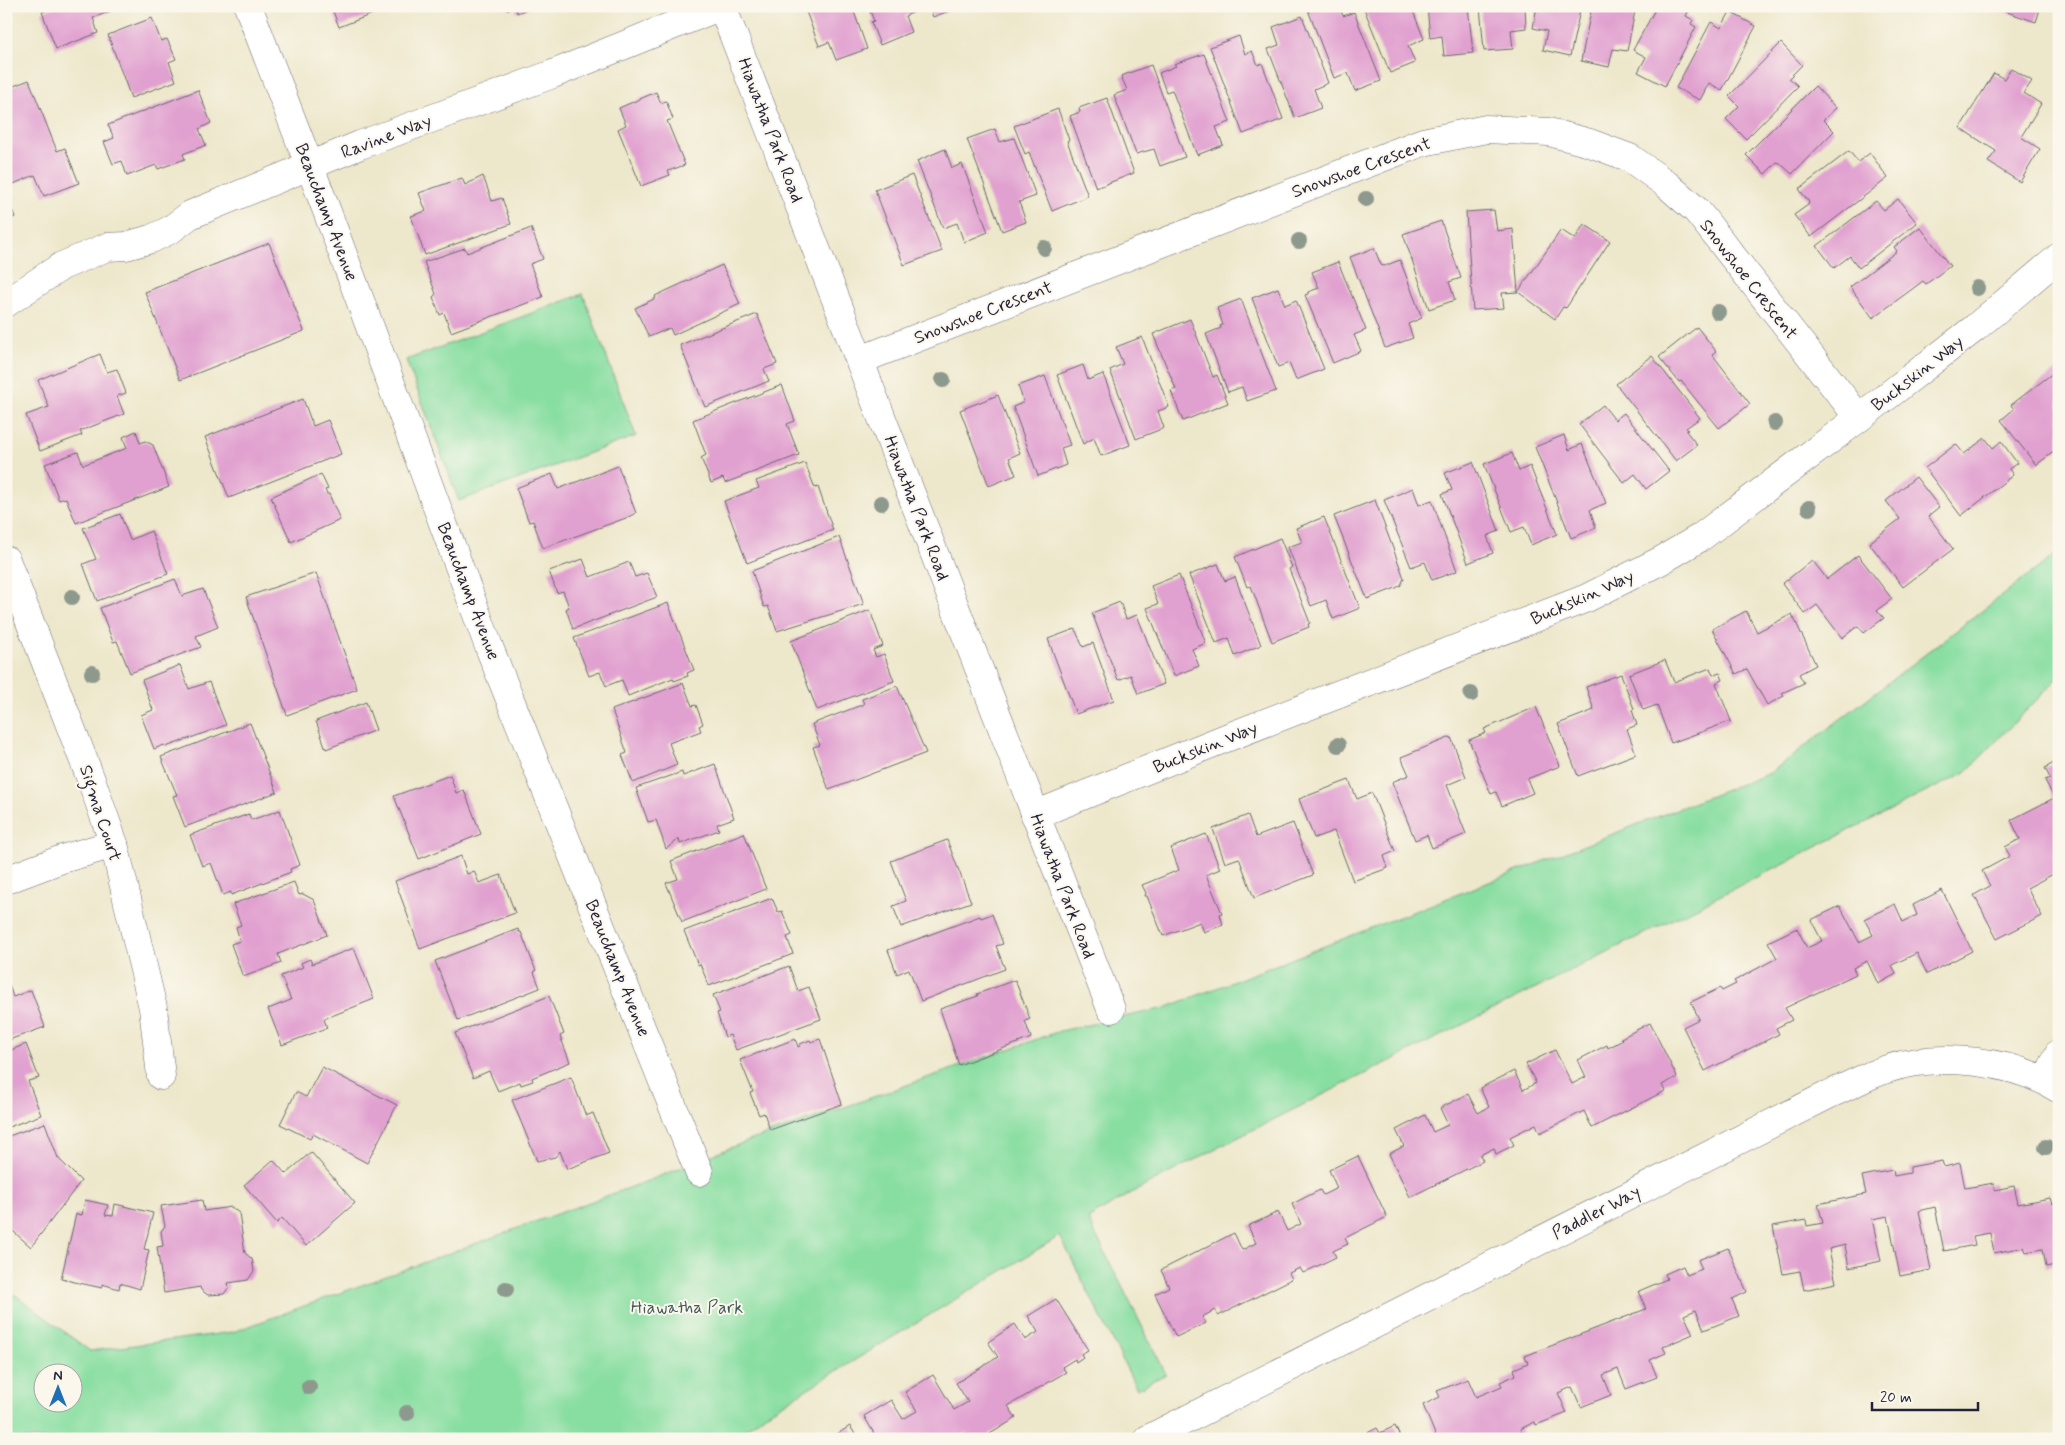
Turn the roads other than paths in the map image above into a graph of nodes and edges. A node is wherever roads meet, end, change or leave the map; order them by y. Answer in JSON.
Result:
{"nodes":[{"id":1,"x":248,"y":6,"type":"edge"},
{"id":2,"x":722,"y":6,"type":"edge"},
{"id":3,"x":309,"y":166,"type":"junction"},
{"id":4,"x":2059,"y":257,"type":"edge"},
{"id":5,"x":6,"y":303,"type":"edge"},
{"id":6,"x":860,"y":360,"type":"junction"},
{"id":7,"x":1859,"y":418,"type":"junction"},
{"id":8,"x":6,"y":560,"type":"edge"},
{"id":9,"x":1035,"y":815,"type":"junction"},
{"id":10,"x":114,"y":844,"type":"junction"},
{"id":11,"x":6,"y":880,"type":"edge"},
{"id":12,"x":1112,"y":1010,"type":"dead end"},
{"id":13,"x":2059,"y":1052,"type":"edge"},
{"id":14,"x":161,"y":1076,"type":"dead end"},
{"id":15,"x":2052,"y":1085,"type":"edge"},
{"id":16,"x":699,"y":1172,"type":"dead end"},
{"id":17,"x":1148,"y":1439,"type":"edge"}],
"edges":[{"from":1,"to":3,"type":"street","name":"Beauchamp Avenue"},
{"from":2,"to":3,"type":"street","name":"Ravine Way"},
{"from":2,"to":6,"type":"street","name":"Hiawatha Park Road"},
{"from":3,"to":5,"type":"street","name":"Ravine Way"},
{"from":3,"to":16,"type":"street","name":"Beauchamp Avenue"},
{"from":4,"to":7,"type":"street","name":"Buckskin Way"},
{"from":6,"to":7,"type":"street","name":"Snowshoe Crescent"},
{"from":6,"to":9,"type":"street","name":"Hiawatha Park Road"},
{"from":7,"to":9,"type":"street","name":"Buckskin Way"},
{"from":8,"to":10,"type":"street","name":"Sigma Court"},
{"from":9,"to":12,"type":"street","name":"Hiawatha Park Road"},
{"from":10,"to":11,"type":"street"},
{"from":10,"to":14,"type":"street","name":"Sigma Court"},
{"from":13,"to":15,"type":"street"},
{"from":15,"to":17,"type":"street","name":"Paddler Way"}]}
